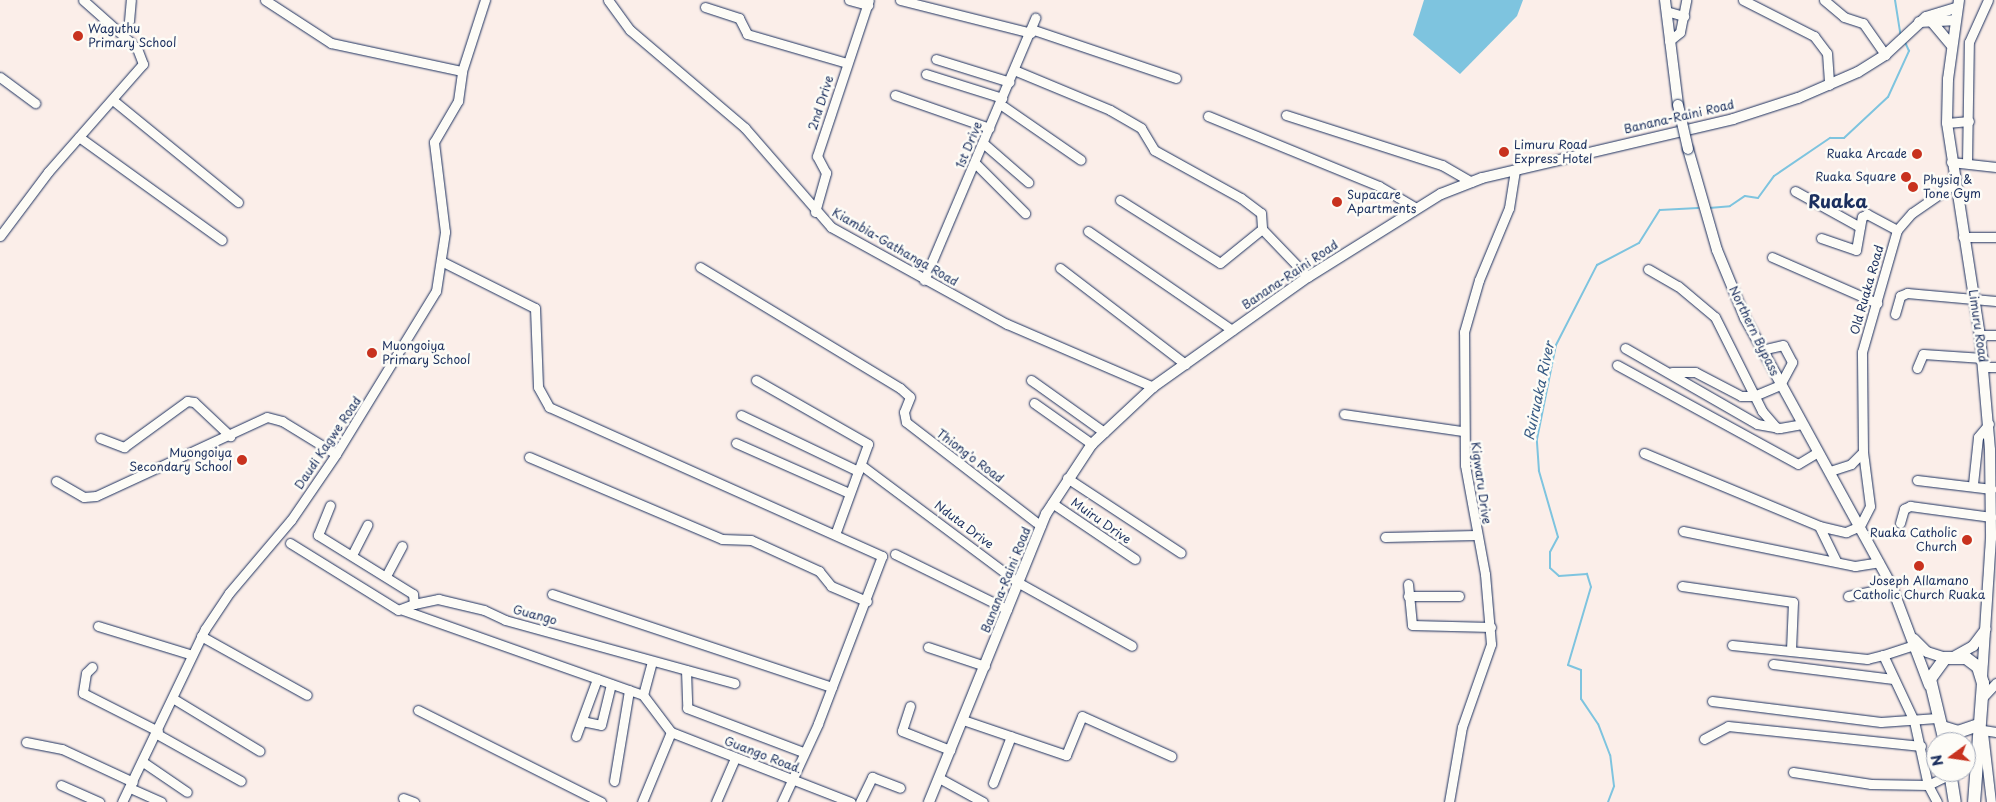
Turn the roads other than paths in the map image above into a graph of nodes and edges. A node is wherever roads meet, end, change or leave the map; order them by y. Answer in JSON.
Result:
{"nodes":[{"id":1,"x":83,"y":0,"type":"edge"},
{"id":2,"x":131,"y":0,"type":"edge"},
{"id":3,"x":265,"y":0,"type":"edge"},
{"id":4,"x":485,"y":0,"type":"edge"},
{"id":5,"x":608,"y":0,"type":"edge"},
{"id":6,"x":849,"y":0,"type":"edge"},
{"id":7,"x":900,"y":0,"type":"edge"},
{"id":8,"x":1665,"y":0,"type":"edge"},
{"id":9,"x":1686,"y":0,"type":"edge"},
{"id":10,"x":1743,"y":0,"type":"edge"},
{"id":11,"x":1824,"y":0,"type":"edge"},
{"id":12,"x":1988,"y":0,"type":"edge"},
{"id":13,"x":868,"y":3,"type":"edge"},
{"id":14,"x":1957,"y":4,"type":"edge"},
{"id":15,"x":705,"y":7,"type":"dead end"},
{"id":16,"x":1666,"y":11,"type":"junction"},
{"id":17,"x":1684,"y":16,"type":"junction"},
{"id":18,"x":1036,"y":18,"type":"dead end"},
{"id":19,"x":1953,"y":20,"type":"junction"},
{"id":20,"x":129,"y":22,"type":"dead end"},
{"id":21,"x":1919,"y":22,"type":"junction"},
{"id":22,"x":1932,"y":22,"type":"junction"},
{"id":23,"x":1031,"y":31,"type":"junction"},
{"id":24,"x":1669,"y":41,"type":"junction"},
{"id":25,"x":1902,"y":41,"type":"joint"},
{"id":26,"x":1951,"y":45,"type":"junction"},
{"id":27,"x":1885,"y":55,"type":"junction"},
{"id":28,"x":936,"y":59,"type":"dead end"},
{"id":29,"x":847,"y":63,"type":"junction"},
{"id":30,"x":1014,"y":70,"type":"junction"},
{"id":31,"x":462,"y":71,"type":"junction"},
{"id":32,"x":926,"y":74,"type":"dead end"},
{"id":33,"x":0,"y":77,"type":"edge"},
{"id":34,"x":1176,"y":78,"type":"dead end"},
{"id":35,"x":1010,"y":82,"type":"junction"},
{"id":36,"x":1829,"y":85,"type":"junction"},
{"id":37,"x":895,"y":95,"type":"dead end"},
{"id":38,"x":114,"y":101,"type":"junction"},
{"id":39,"x":1001,"y":101,"type":"junction"},
{"id":40,"x":35,"y":103,"type":"dead end"},
{"id":41,"x":1286,"y":115,"type":"dead end"},
{"id":42,"x":1208,"y":116,"type":"dead end"},
{"id":43,"x":1969,"y":121,"type":"junction"},
{"id":44,"x":1947,"y":124,"type":"junction"},
{"id":45,"x":989,"y":128,"type":"junction"},
{"id":46,"x":79,"y":137,"type":"junction"},
{"id":47,"x":983,"y":143,"type":"junction"},
{"id":48,"x":1081,"y":160,"type":"dead end"},
{"id":49,"x":974,"y":162,"type":"junction"},
{"id":50,"x":1951,"y":162,"type":"junction"},
{"id":51,"x":1967,"y":163,"type":"junction"},
{"id":52,"x":1996,"y":167,"type":"edge"},
{"id":53,"x":1515,"y":169,"type":"junction"},
{"id":54,"x":1028,"y":182,"type":"dead end"},
{"id":55,"x":1472,"y":182,"type":"junction"},
{"id":56,"x":1954,"y":184,"type":"junction"},
{"id":57,"x":1794,"y":191,"type":"dead end"},
{"id":58,"x":1120,"y":200,"type":"dead end"},
{"id":59,"x":238,"y":202,"type":"dead end"},
{"id":60,"x":1416,"y":208,"type":"junction"},
{"id":61,"x":815,"y":212,"type":"junction"},
{"id":62,"x":1025,"y":213,"type":"dead end"},
{"id":63,"x":1860,"y":227,"type":"junction"},
{"id":64,"x":1262,"y":229,"type":"junction"},
{"id":65,"x":1897,"y":230,"type":"junction"},
{"id":66,"x":1088,"y":231,"type":"dead end"},
{"id":67,"x":0,"y":236,"type":"edge"},
{"id":68,"x":1996,"y":236,"type":"edge"},
{"id":69,"x":1963,"y":237,"type":"junction"},
{"id":70,"x":1822,"y":238,"type":"dead end"},
{"id":71,"x":222,"y":240,"type":"dead end"},
{"id":72,"x":1772,"y":257,"type":"dead end"},
{"id":73,"x":443,"y":262,"type":"junction"},
{"id":74,"x":700,"y":267,"type":"dead end"},
{"id":75,"x":1060,"y":268,"type":"dead end"},
{"id":76,"x":1648,"y":269,"type":"dead end"},
{"id":77,"x":1308,"y":277,"type":"junction"},
{"id":78,"x":924,"y":280,"type":"junction"},
{"id":79,"x":1975,"y":298,"type":"junction"},
{"id":80,"x":1996,"y":301,"type":"edge"},
{"id":81,"x":1877,"y":303,"type":"junction"},
{"id":82,"x":1895,"y":314,"type":"dead end"},
{"id":83,"x":1232,"y":330,"type":"junction"},
{"id":84,"x":1980,"y":335,"type":"junction"},
{"id":85,"x":1996,"y":336,"type":"edge"},
{"id":86,"x":1625,"y":348,"type":"dead end"},
{"id":87,"x":1761,"y":350,"type":"junction"},
{"id":88,"x":1983,"y":363,"type":"junction"},
{"id":89,"x":1185,"y":364,"type":"junction"},
{"id":90,"x":1617,"y":365,"type":"dead end"},
{"id":91,"x":1996,"y":367,"type":"edge"},
{"id":92,"x":1917,"y":368,"type":"dead end"},
{"id":93,"x":1664,"y":370,"type":"junction"},
{"id":94,"x":756,"y":380,"type":"dead end"},
{"id":95,"x":1031,"y":380,"type":"dead end"},
{"id":96,"x":1780,"y":385,"type":"junction"},
{"id":97,"x":1153,"y":387,"type":"junction"},
{"id":98,"x":1754,"y":396,"type":"junction"},
{"id":99,"x":1034,"y":403,"type":"dead end"},
{"id":100,"x":1344,"y":414,"type":"dead end"},
{"id":101,"x":741,"y":415,"type":"dead end"},
{"id":102,"x":1802,"y":424,"type":"junction"},
{"id":103,"x":1777,"y":428,"type":"junction"},
{"id":104,"x":1462,"y":431,"type":"junction"},
{"id":105,"x":1991,"y":431,"type":"edge"},
{"id":106,"x":1104,"y":432,"type":"junction"},
{"id":107,"x":230,"y":436,"type":"junction"},
{"id":108,"x":100,"y":438,"type":"dead end"},
{"id":109,"x":736,"y":443,"type":"dead end"},
{"id":110,"x":1092,"y":444,"type":"junction"},
{"id":111,"x":1818,"y":452,"type":"junction"},
{"id":112,"x":1863,"y":452,"type":"junction"},
{"id":113,"x":1644,"y":453,"type":"dead end"},
{"id":114,"x":336,"y":454,"type":"junction"},
{"id":115,"x":529,"y":457,"type":"dead end"},
{"id":116,"x":860,"y":468,"type":"junction"},
{"id":117,"x":1830,"y":471,"type":"junction"},
{"id":118,"x":1067,"y":478,"type":"junction"},
{"id":119,"x":1917,"y":480,"type":"dead end"},
{"id":120,"x":56,"y":481,"type":"dead end"},
{"id":121,"x":1973,"y":484,"type":"junction"},
{"id":122,"x":1991,"y":489,"type":"junction"},
{"id":123,"x":849,"y":493,"type":"junction"},
{"id":124,"x":1052,"y":503,"type":"junction"},
{"id":125,"x":330,"y":505,"type":"dead end"},
{"id":126,"x":1992,"y":518,"type":"junction"},
{"id":127,"x":1900,"y":523,"type":"dead end"},
{"id":128,"x":367,"y":525,"type":"dead end"},
{"id":129,"x":1041,"y":526,"type":"junction"},
{"id":130,"x":1819,"y":526,"type":"junction"},
{"id":131,"x":1860,"y":526,"type":"junction"},
{"id":132,"x":1683,"y":531,"type":"dead end"},
{"id":133,"x":836,"y":532,"type":"junction"},
{"id":134,"x":1476,"y":535,"type":"junction"},
{"id":135,"x":1385,"y":537,"type":"dead end"},
{"id":136,"x":290,"y":543,"type":"dead end"},
{"id":137,"x":402,"y":546,"type":"dead end"},
{"id":138,"x":1181,"y":553,"type":"dead end"},
{"id":139,"x":895,"y":554,"type":"dead end"},
{"id":140,"x":352,"y":555,"type":"junction"},
{"id":141,"x":1135,"y":559,"type":"dead end"},
{"id":142,"x":1836,"y":561,"type":"junction"},
{"id":143,"x":1879,"y":562,"type":"junction"},
{"id":144,"x":386,"y":576,"type":"junction"},
{"id":145,"x":1020,"y":583,"type":"junction"},
{"id":146,"x":1408,"y":584,"type":"dead end"},
{"id":147,"x":1682,"y":586,"type":"dead end"},
{"id":148,"x":1892,"y":587,"type":"junction"},
{"id":149,"x":552,"y":594,"type":"dead end"},
{"id":150,"x":1408,"y":596,"type":"junction"},
{"id":151,"x":1459,"y":596,"type":"dead end"},
{"id":152,"x":1848,"y":596,"type":"dead end"},
{"id":153,"x":867,"y":601,"type":"junction"},
{"id":154,"x":414,"y":604,"type":"junction"},
{"id":155,"x":403,"y":610,"type":"junction"},
{"id":156,"x":1007,"y":610,"type":"junction"},
{"id":157,"x":98,"y":626,"type":"dead end"},
{"id":158,"x":1491,"y":627,"type":"junction"},
{"id":159,"x":1986,"y":629,"type":"junction"},
{"id":160,"x":201,"y":636,"type":"junction"},
{"id":161,"x":1913,"y":641,"type":"junction"},
{"id":162,"x":1732,"y":645,"type":"dead end"},
{"id":163,"x":1132,"y":646,"type":"dead end"},
{"id":164,"x":928,"y":647,"type":"dead end"},
{"id":165,"x":1790,"y":650,"type":"junction"},
{"id":166,"x":192,"y":655,"type":"junction"},
{"id":167,"x":1883,"y":655,"type":"junction"},
{"id":168,"x":1950,"y":657,"type":"junction"},
{"id":169,"x":652,"y":662,"type":"junction"},
{"id":170,"x":1773,"y":664,"type":"dead end"},
{"id":171,"x":985,"y":666,"type":"junction"},
{"id":172,"x":92,"y":667,"type":"dead end"},
{"id":173,"x":686,"y":670,"type":"junction"},
{"id":174,"x":1982,"y":676,"type":"junction"},
{"id":175,"x":597,"y":679,"type":"junction"},
{"id":176,"x":1893,"y":679,"type":"junction"},
{"id":177,"x":734,"y":682,"type":"dead end"},
{"id":178,"x":1996,"y":683,"type":"edge"},
{"id":179,"x":611,"y":684,"type":"junction"},
{"id":180,"x":1929,"y":685,"type":"junction"},
{"id":181,"x":832,"y":687,"type":"junction"},
{"id":182,"x":629,"y":690,"type":"junction"},
{"id":183,"x":307,"y":695,"type":"dead end"},
{"id":184,"x":643,"y":695,"type":"junction"},
{"id":185,"x":1982,"y":698,"type":"junction"},
{"id":186,"x":174,"y":699,"type":"junction"},
{"id":187,"x":1712,"y":701,"type":"dead end"},
{"id":188,"x":910,"y":706,"type":"dead end"},
{"id":189,"x":418,"y":710,"type":"dead end"},
{"id":190,"x":582,"y":720,"type":"junction"},
{"id":191,"x":963,"y":720,"type":"junction"},
{"id":192,"x":1914,"y":721,"type":"junction"},
{"id":193,"x":1939,"y":722,"type":"junction"},
{"id":194,"x":1980,"y":724,"type":"junction"},
{"id":195,"x":670,"y":730,"type":"junction"},
{"id":196,"x":158,"y":732,"type":"junction"},
{"id":197,"x":1942,"y":732,"type":"edge"},
{"id":198,"x":1996,"y":732,"type":"edge"},
{"id":199,"x":576,"y":736,"type":"dead end"},
{"id":200,"x":1011,"y":736,"type":"junction"},
{"id":201,"x":1704,"y":739,"type":"dead end"},
{"id":202,"x":26,"y":742,"type":"dead end"},
{"id":203,"x":1921,"y":746,"type":"junction"},
{"id":204,"x":950,"y":750,"type":"junction"},
{"id":205,"x":260,"y":751,"type":"dead end"},
{"id":206,"x":803,"y":752,"type":"junction"},
{"id":207,"x":1171,"y":756,"type":"dead end"},
{"id":208,"x":735,"y":758,"type":"junction"},
{"id":209,"x":143,"y":762,"type":"junction"},
{"id":210,"x":1793,"y":772,"type":"dead end"},
{"id":211,"x":939,"y":778,"type":"junction"},
{"id":212,"x":792,"y":779,"type":"junction"},
{"id":213,"x":241,"y":780,"type":"dead end"},
{"id":214,"x":614,"y":781,"type":"dead end"},
{"id":215,"x":1934,"y":782,"type":"edge"},
{"id":216,"x":1952,"y":782,"type":"edge"},
{"id":217,"x":993,"y":783,"type":"dead end"},
{"id":218,"x":62,"y":784,"type":"dead end"},
{"id":219,"x":132,"y":785,"type":"junction"},
{"id":220,"x":1928,"y":785,"type":"junction"},
{"id":221,"x":900,"y":788,"type":"dead end"},
{"id":222,"x":188,"y":792,"type":"dead end"},
{"id":223,"x":403,"y":798,"type":"dead end"},
{"id":224,"x":99,"y":802,"type":"edge"},
{"id":225,"x":122,"y":802,"type":"edge"},
{"id":226,"x":161,"y":802,"type":"edge"},
{"id":227,"x":414,"y":802,"type":"edge"},
{"id":228,"x":601,"y":802,"type":"edge"},
{"id":229,"x":642,"y":802,"type":"edge"},
{"id":230,"x":716,"y":802,"type":"edge"},
{"id":231,"x":782,"y":802,"type":"edge"},
{"id":232,"x":851,"y":802,"type":"edge"},
{"id":233,"x":860,"y":802,"type":"edge"},
{"id":234,"x":929,"y":802,"type":"edge"},
{"id":235,"x":983,"y":802,"type":"edge"},
{"id":236,"x":1449,"y":802,"type":"edge"},
{"id":237,"x":1936,"y":802,"type":"edge"},
{"id":238,"x":1955,"y":802,"type":"edge"},
{"id":239,"x":1974,"y":802,"type":"edge"},
{"id":240,"x":1991,"y":802,"type":"edge"}],
"edges":[{"from":1,"to":38,"type":"street"},
{"from":2,"to":20,"type":"street"},
{"from":3,"to":31,"type":"street"},
{"from":4,"to":31,"type":"street"},
{"from":5,"to":61,"type":"street","name":"Kiambia-Gathanga Road"},
{"from":6,"to":13,"type":"street"},
{"from":7,"to":23,"type":"street"},
{"from":8,"to":16,"type":"main road","name":"Northern Bypass"},
{"from":9,"to":17,"type":"street"},
{"from":10,"to":36,"type":"street"},
{"from":11,"to":27,"type":"street"},
{"from":12,"to":43,"type":"street"},
{"from":13,"to":29,"type":"street","name":"2nd Drive"},
{"from":14,"to":19,"type":"main road","name":"Limuru Road"},
{"from":14,"to":21,"type":"main road","name":"Limuru Road"},
{"from":15,"to":29,"type":"street"},
{"from":16,"to":17,"type":"street"},
{"from":16,"to":24,"type":"main road","name":"Northern Bypass"},
{"from":17,"to":24,"type":"street"},
{"from":18,"to":23,"type":"street","name":"1st Drive"},
{"from":19,"to":22,"type":"main road"},
{"from":19,"to":26,"type":"main road","name":"Limuru Road"},
{"from":21,"to":22,"type":"main road"},
{"from":21,"to":25,"type":"main road","name":"Limuru Road"},
{"from":22,"to":26,"type":"main road"},
{"from":23,"to":30,"type":"street","name":"1st Drive"},
{"from":23,"to":34,"type":"street"},
{"from":24,"to":87,"type":"main road","name":"Northern Bypass","bridge":true},
{"from":25,"to":27,"type":"main road","name":"Banana-Raini Road"},
{"from":26,"to":44,"type":"main road","name":"Limuru Road"},
{"from":27,"to":36,"type":"main road","name":"Banana-Raini Road"},
{"from":28,"to":35,"type":"street"},
{"from":29,"to":61,"type":"street","name":"2nd Drive"},
{"from":30,"to":35,"type":"street","name":"1st Drive"},
{"from":30,"to":64,"type":"street"},
{"from":31,"to":73,"type":"street","name":"Daudi Kagwe Road"},
{"from":32,"to":39,"type":"street"},
{"from":33,"to":40,"type":"street"},
{"from":35,"to":39,"type":"street","name":"1st Drive"},
{"from":36,"to":53,"type":"main road","name":"Banana-Raini Road"},
{"from":37,"to":45,"type":"street"},
{"from":38,"to":46,"type":"street"},
{"from":38,"to":59,"type":"street"},
{"from":39,"to":45,"type":"street","name":"1st Drive"},
{"from":39,"to":48,"type":"street"},
{"from":41,"to":55,"type":"street"},
{"from":42,"to":60,"type":"street"},
{"from":43,"to":44,"type":"street"},
{"from":43,"to":51,"type":"street"},
{"from":44,"to":50,"type":"main road","name":"Limuru Road"},
{"from":45,"to":47,"type":"street","name":"1st Drive"},
{"from":46,"to":67,"type":"street"},
{"from":46,"to":71,"type":"street"},
{"from":47,"to":49,"type":"street","name":"1st Drive"},
{"from":47,"to":54,"type":"street"},
{"from":49,"to":62,"type":"street"},
{"from":49,"to":78,"type":"street","name":"1st Drive"},
{"from":50,"to":51,"type":"street"},
{"from":50,"to":56,"type":"main road","name":"Limuru Road"},
{"from":51,"to":52,"type":"street"},
{"from":53,"to":55,"type":"main road","name":"Banana-Raini Road"},
{"from":53,"to":104,"type":"street","name":"Kigwaru Drive"},
{"from":55,"to":60,"type":"main road","name":"Banana-Raini Road"},
{"from":56,"to":65,"type":"street","name":"Old Ruaka Road"},
{"from":56,"to":69,"type":"main road","name":"Limuru Road"},
{"from":57,"to":63,"type":"street"},
{"from":58,"to":64,"type":"street"},
{"from":60,"to":77,"type":"main road","name":"Banana-Raini Road"},
{"from":61,"to":78,"type":"street","name":"Kiambia-Gathanga Road"},
{"from":63,"to":65,"type":"street"},
{"from":63,"to":70,"type":"street"},
{"from":64,"to":77,"type":"street"},
{"from":65,"to":81,"type":"street","name":"Old Ruaka Road"},
{"from":66,"to":83,"type":"street"},
{"from":68,"to":69,"type":"street"},
{"from":69,"to":79,"type":"main road","name":"Limuru Road"},
{"from":72,"to":81,"type":"street"},
{"from":73,"to":114,"type":"street","name":"Daudi Kagwe Road"},
{"from":73,"to":133,"type":"street"},
{"from":74,"to":129,"type":"street","name":"Thiong'o Road"},
{"from":75,"to":89,"type":"street"},
{"from":76,"to":98,"type":"street"},
{"from":77,"to":83,"type":"main road","name":"Banana-Raini Road"},
{"from":78,"to":97,"type":"street","name":"Kiambia-Gathanga Road"},
{"from":79,"to":80,"type":"street"},
{"from":79,"to":82,"type":"street"},
{"from":79,"to":84,"type":"main road","name":"Limuru Road"},
{"from":81,"to":112,"type":"street","name":"Old Ruaka Road"},
{"from":83,"to":89,"type":"main road","name":"Banana-Raini Road"},
{"from":84,"to":85,"type":"street"},
{"from":84,"to":88,"type":"main road","name":"Limuru Road"},
{"from":86,"to":93,"type":"street"},
{"from":87,"to":96,"type":"main road","name":"Northern Bypass"},
{"from":87,"to":96,"type":"street"},
{"from":88,"to":91,"type":"street"},
{"from":88,"to":92,"type":"street"},
{"from":88,"to":105,"type":"main road","name":"Limuru Road"},
{"from":89,"to":97,"type":"main road","name":"Banana-Raini Road"},
{"from":90,"to":111,"type":"street"},
{"from":93,"to":98,"type":"street"},
{"from":93,"to":103,"type":"street"},
{"from":94,"to":116,"type":"street"},
{"from":95,"to":106,"type":"street"},
{"from":96,"to":98,"type":"street"},
{"from":96,"to":102,"type":"main road","name":"Northern Bypass"},
{"from":97,"to":106,"type":"main road","name":"Banana-Raini Road"},
{"from":98,"to":103,"type":"street"},
{"from":99,"to":110,"type":"street"},
{"from":100,"to":104,"type":"street"},
{"from":101,"to":116,"type":"street","name":"Nduta Drive"},
{"from":102,"to":103,"type":"street"},
{"from":102,"to":111,"type":"main road","name":"Northern Bypass"},
{"from":104,"to":134,"type":"street","name":"Kigwaru Drive"},
{"from":105,"to":121,"type":"street"},
{"from":105,"to":122,"type":"main road","name":"Limuru Road"},
{"from":106,"to":110,"type":"main road","name":"Banana-Raini Road"},
{"from":107,"to":108,"type":"street"},
{"from":107,"to":114,"type":"street"},
{"from":107,"to":120,"type":"street"},
{"from":109,"to":123,"type":"street"},
{"from":110,"to":118,"type":"main road","name":"Banana-Raini Road"},
{"from":111,"to":117,"type":"main road","name":"Northern Bypass"},
{"from":112,"to":117,"type":"street"},
{"from":112,"to":131,"type":"street","name":"Old Ruaka Road"},
{"from":113,"to":130,"type":"street"},
{"from":114,"to":160,"type":"street","name":"Daudi Kagwe Road"},
{"from":115,"to":153,"type":"street"},
{"from":116,"to":123,"type":"street"},
{"from":116,"to":145,"type":"street","name":"Nduta Drive"},
{"from":117,"to":131,"type":"main road","name":"Northern Bypass"},
{"from":118,"to":124,"type":"main road","name":"Banana-Raini Road"},
{"from":118,"to":138,"type":"street"},
{"from":119,"to":121,"type":"street"},
{"from":121,"to":122,"type":"street"},
{"from":122,"to":126,"type":"main road","name":"Limuru Road"},
{"from":123,"to":133,"type":"street"},
{"from":124,"to":129,"type":"main road","name":"Banana-Raini Road"},
{"from":124,"to":141,"type":"street","name":"Muiru Drive"},
{"from":125,"to":140,"type":"street"},
{"from":126,"to":127,"type":"street"},
{"from":126,"to":159,"type":"main road","name":"Limuru Road"},
{"from":128,"to":140,"type":"street"},
{"from":129,"to":145,"type":"main road","name":"Banana-Raini Road"},
{"from":130,"to":131,"type":"street"},
{"from":130,"to":142,"type":"street"},
{"from":131,"to":143,"type":"main road","name":"Northern Bypass"},
{"from":132,"to":142,"type":"street"},
{"from":133,"to":153,"type":"street"},
{"from":134,"to":135,"type":"street"},
{"from":134,"to":158,"type":"street","name":"Kigwaru Drive"},
{"from":136,"to":155,"type":"street"},
{"from":137,"to":144,"type":"street"},
{"from":139,"to":156,"type":"street"},
{"from":140,"to":144,"type":"street"},
{"from":142,"to":143,"type":"street"},
{"from":143,"to":148,"type":"main road","name":"Northern Bypass"},
{"from":144,"to":154,"type":"street"},
{"from":145,"to":156,"type":"main road","name":"Banana-Raini Road"},
{"from":145,"to":163,"type":"street","name":"Nduta Drive"},
{"from":146,"to":150,"type":"street"},
{"from":147,"to":165,"type":"street"},
{"from":148,"to":152,"type":"street"},
{"from":148,"to":161,"type":"main road","name":"Northern Bypass"},
{"from":149,"to":181,"type":"street"},
{"from":150,"to":151,"type":"street"},
{"from":150,"to":158,"type":"street"},
{"from":153,"to":181,"type":"street"},
{"from":154,"to":155,"type":"street","name":"Guango"},
{"from":154,"to":169,"type":"street","name":"Guango"},
{"from":155,"to":175,"type":"street"},
{"from":156,"to":171,"type":"main road","name":"Banana-Raini Road"},
{"from":157,"to":166,"type":"street"},
{"from":158,"to":236,"type":"street","name":"Kigwaru Drive"},
{"from":159,"to":168,"type":"main road"},
{"from":159,"to":174,"type":"main road","name":"Limuru Road"},
{"from":160,"to":166,"type":"street","name":"Daudi Kagwe Road"},
{"from":160,"to":183,"type":"street"},
{"from":161,"to":167,"type":"street"},
{"from":161,"to":168,"type":"main road","name":"Northern Bypass"},
{"from":161,"to":180,"type":"main road","name":"Northern Bypass"},
{"from":162,"to":165,"type":"street"},
{"from":164,"to":171,"type":"street"},
{"from":165,"to":167,"type":"street"},
{"from":166,"to":186,"type":"street","name":"Daudi Kagwe Road"},
{"from":167,"to":176,"type":"street"},
{"from":168,"to":174,"type":"highway","name":"Northern Bypass"},
{"from":168,"to":180,"type":"highway"},
{"from":169,"to":173,"type":"street","name":"Guango"},
{"from":169,"to":184,"type":"street"},
{"from":170,"to":176,"type":"street"},
{"from":171,"to":191,"type":"main road","name":"Banana-Raini Road"},
{"from":172,"to":196,"type":"street"},
{"from":173,"to":177,"type":"street","name":"Guango"},
{"from":173,"to":206,"type":"street"},
{"from":174,"to":185,"type":"highway"},
{"from":175,"to":179,"type":"street"},
{"from":175,"to":190,"type":"street"},
{"from":176,"to":192,"type":"street"},
{"from":178,"to":185,"type":"street"},
{"from":179,"to":182,"type":"street"},
{"from":179,"to":190,"type":"street"},
{"from":180,"to":193,"type":"highway","name":"Northern Bypass"},
{"from":181,"to":206,"type":"street"},
{"from":182,"to":184,"type":"street"},
{"from":182,"to":214,"type":"street"},
{"from":184,"to":195,"type":"street"},
{"from":185,"to":194,"type":"highway"},
{"from":186,"to":196,"type":"street","name":"Daudi Kagwe Road"},
{"from":186,"to":205,"type":"street"},
{"from":187,"to":192,"type":"street"},
{"from":188,"to":204,"type":"street"},
{"from":189,"to":228,"type":"street"},
{"from":190,"to":199,"type":"street"},
{"from":191,"to":200,"type":"street"},
{"from":191,"to":204,"type":"main road","name":"Banana-Raini Road"},
{"from":192,"to":193,"type":"street"},
{"from":192,"to":203,"type":"street"},
{"from":193,"to":194,"type":"highway"},
{"from":193,"to":197,"type":"highway","name":"Northern Bypass"},
{"from":194,"to":198,"type":"street"},
{"from":194,"to":239,"type":"highway"},
{"from":194,"to":240,"type":"street"},
{"from":195,"to":208,"type":"street","name":"Guango Road."},
{"from":195,"to":229,"type":"street"},
{"from":196,"to":209,"type":"street","name":"Daudi Kagwe Road"},
{"from":196,"to":213,"type":"street"},
{"from":200,"to":207,"type":"street"},
{"from":200,"to":217,"type":"street"},
{"from":201,"to":203,"type":"street"},
{"from":202,"to":219,"type":"street"},
{"from":203,"to":220,"type":"street"},
{"from":204,"to":211,"type":"main road","name":"Banana-Raini Road"},
{"from":206,"to":212,"type":"street"},
{"from":208,"to":212,"type":"street","name":"Guango Road."},
{"from":208,"to":230,"type":"street"},
{"from":209,"to":219,"type":"street","name":"Daudi Kagwe Road"},
{"from":209,"to":222,"type":"street"},
{"from":210,"to":220,"type":"street"},
{"from":211,"to":234,"type":"main road","name":"Banana-Raini Road"},
{"from":211,"to":235,"type":"street"},
{"from":212,"to":231,"type":"street"},
{"from":212,"to":232,"type":"street","name":"Guango Road."},
{"from":215,"to":220,"type":"street"},
{"from":216,"to":238,"type":"highway"},
{"from":218,"to":224,"type":"street"},
{"from":219,"to":225,"type":"street","name":"Daudi Kagwe Road"},
{"from":219,"to":226,"type":"street"},
{"from":220,"to":237,"type":"street"},
{"from":221,"to":233,"type":"street"},
{"from":223,"to":227,"type":"street"}]}
